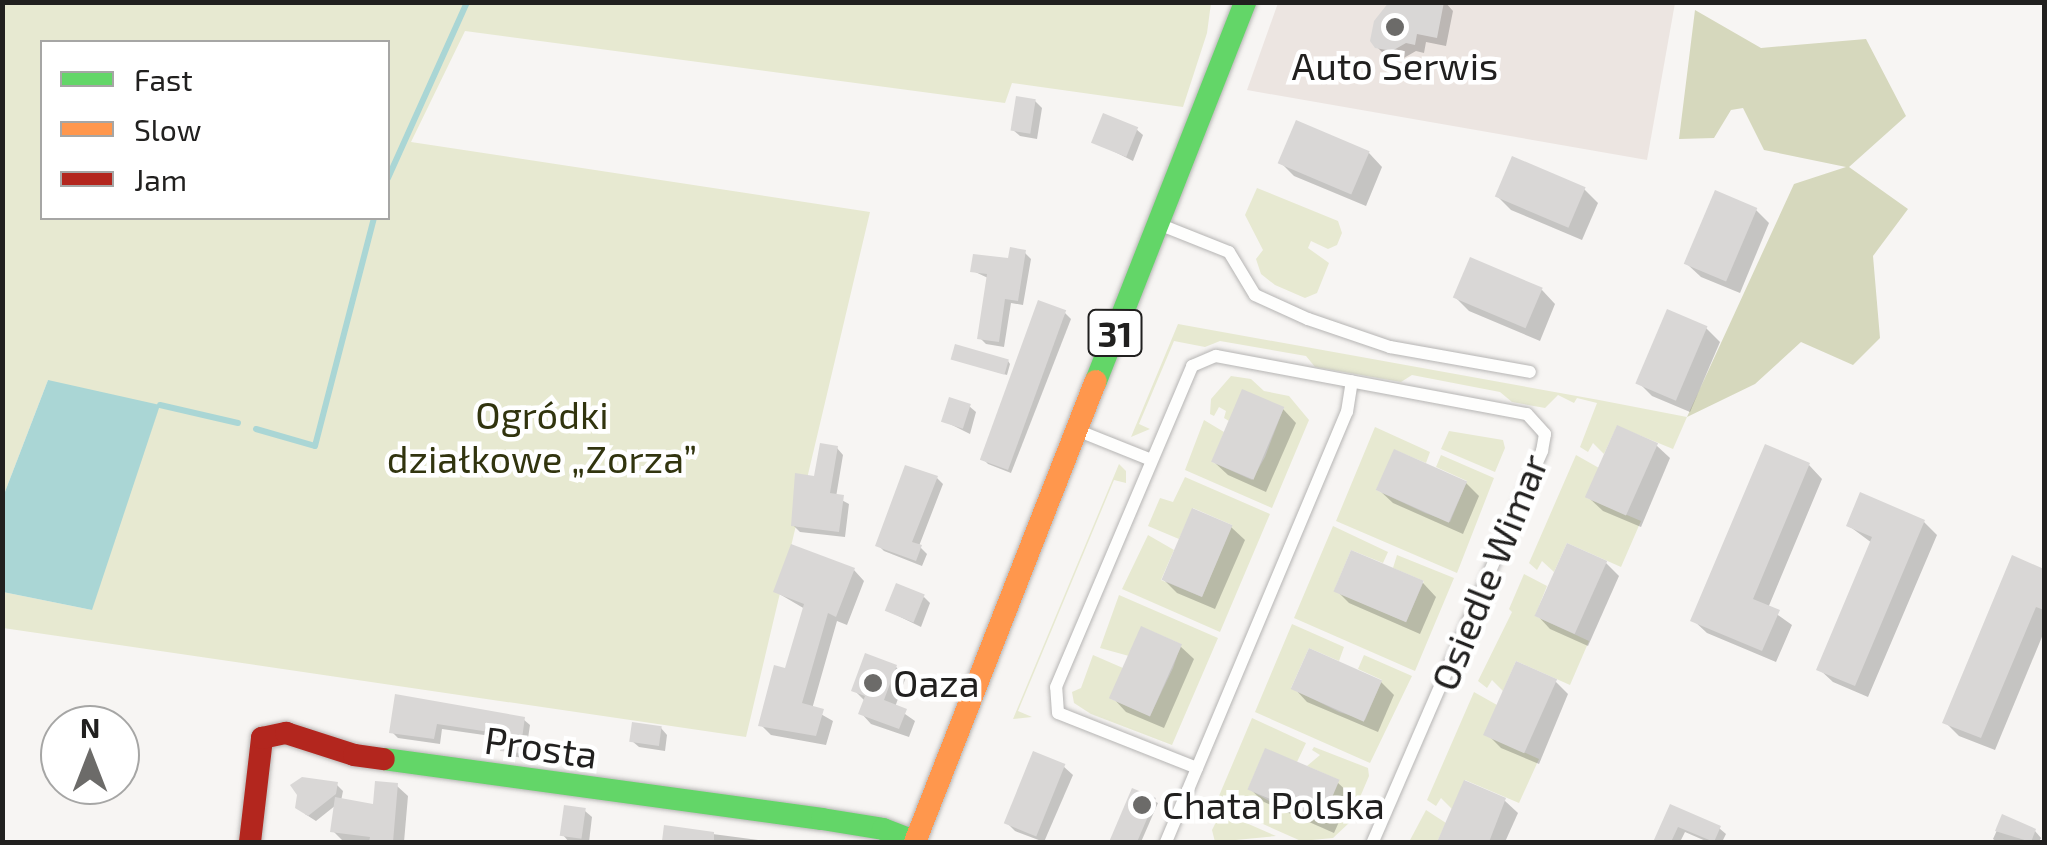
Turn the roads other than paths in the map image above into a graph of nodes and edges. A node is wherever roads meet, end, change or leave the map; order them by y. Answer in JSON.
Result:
{"nodes":[{"id":1,"x":1245,"y":2,"type":"edge"},
{"id":2,"x":1158,"y":224,"type":"junction"},
{"id":3,"x":1530,"y":372,"type":"dead end"},
{"id":4,"x":1352,"y":382,"type":"junction"},
{"id":5,"x":1077,"y":430,"type":"junction"},
{"id":6,"x":1149,"y":459,"type":"junction"},
{"id":7,"x":1196,"y":768,"type":"junction"},
{"id":8,"x":250,"y":842,"type":"edge"},
{"id":9,"x":915,"y":842,"type":"edge"},
{"id":10,"x":1166,"y":842,"type":"edge"},
{"id":11,"x":1373,"y":842,"type":"edge"}],
"edges":[{"from":1,"to":2,"type":"main road","number":"31"},
{"from":2,"to":3,"type":"lane"},
{"from":2,"to":5,"type":"main road","number":"31"},
{"from":4,"to":6,"type":"lane","name":"Osiedle Wimar"},
{"from":4,"to":7,"type":"lane"},
{"from":4,"to":11,"type":"lane","name":"Osiedle Wimar"},
{"from":5,"to":6,"type":"lane"},
{"from":5,"to":9,"type":"main road","number":"31"},
{"from":6,"to":7,"type":"lane","name":"Osiedle Wimar"},
{"from":7,"to":10,"type":"lane"},
{"from":8,"to":9,"type":"main road","name":"Prosta"}]}
